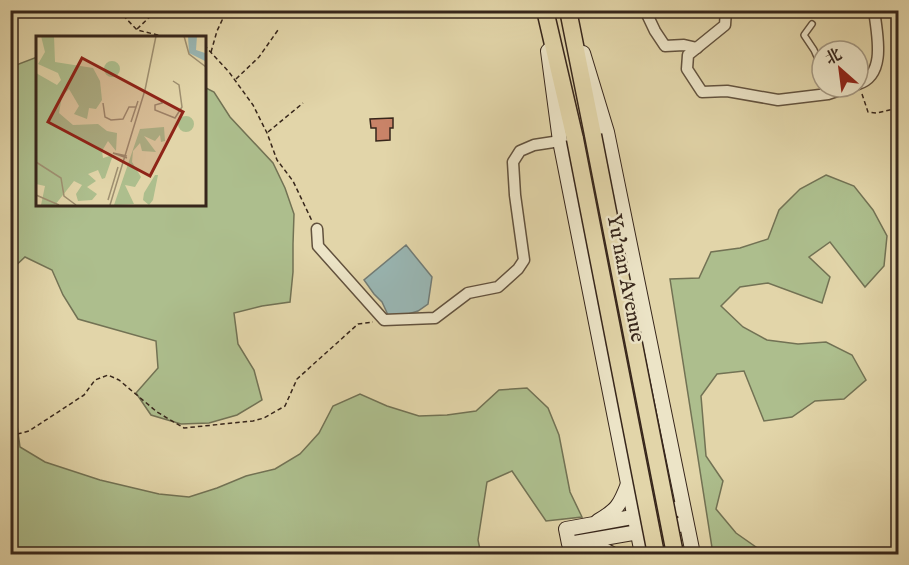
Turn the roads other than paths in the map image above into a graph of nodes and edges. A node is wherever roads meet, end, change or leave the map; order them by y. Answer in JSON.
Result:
{"nodes":[{"id":1,"x":544,"y":10,"type":"edge"},
{"id":2,"x":569,"y":10,"type":"edge"},
{"id":3,"x":645,"y":10,"type":"edge"},
{"id":4,"x":726,"y":10,"type":"edge"},
{"id":5,"x":874,"y":10,"type":"edge"},
{"id":6,"x":812,"y":24,"type":"road end"},
{"id":7,"x":810,"y":44,"type":"edge"},
{"id":8,"x":697,"y":48,"type":"junction"},
{"id":9,"x":870,"y":77,"type":"edge"},
{"id":10,"x":810,"y":93,"type":"edge"},
{"id":11,"x":568,"y":140,"type":"junction"},
{"id":12,"x":317,"y":229,"type":"road end"},
{"id":13,"x":628,"y":484,"type":"junction"},
{"id":14,"x":684,"y":508,"type":"junction"},
{"id":15,"x":634,"y":517,"type":"junction"},
{"id":16,"x":593,"y":524,"type":"junction"},
{"id":17,"x":687,"y":524,"type":"junction"},
{"id":18,"x":637,"y":532,"type":"junction"},
{"id":19,"x":581,"y":543,"type":"junction"},
{"id":20,"x":612,"y":555,"type":"edge"},
{"id":21,"x":642,"y":555,"type":"edge"},
{"id":22,"x":656,"y":555,"type":"edge"},
{"id":23,"x":675,"y":555,"type":"edge"},
{"id":24,"x":693,"y":555,"type":"edge"}],
"edges":[{"from":1,"to":11,"type":"highway","name":"Yu'nan Avenue"},
{"from":2,"to":14,"type":"main road"},
{"from":2,"to":23,"type":"highway","name":"Yu'nan Avenue","bridge":true},
{"from":3,"to":8,"type":"street"},
{"from":4,"to":8,"type":"street"},
{"from":5,"to":9,"type":"street"},
{"from":6,"to":7,"type":"lane"},
{"from":8,"to":10,"type":"street"},
{"from":11,"to":12,"type":"street"},
{"from":11,"to":13,"type":"main road"},
{"from":11,"to":22,"type":"highway","name":"Yu'nan Avenue","bridge":true},
{"from":13,"to":15,"type":"main road"},
{"from":13,"to":16,"type":"main road"},
{"from":14,"to":15,"type":"main road"},
{"from":14,"to":17,"type":"main road"},
{"from":15,"to":16,"type":"main road"},
{"from":15,"to":18,"type":"main road"},
{"from":16,"to":19,"type":"main road"},
{"from":17,"to":18,"type":"main road"},
{"from":17,"to":24,"type":"main road"},
{"from":18,"to":19,"type":"main road"},
{"from":18,"to":21,"type":"main road"},
{"from":19,"to":20,"type":"main road"}]}
